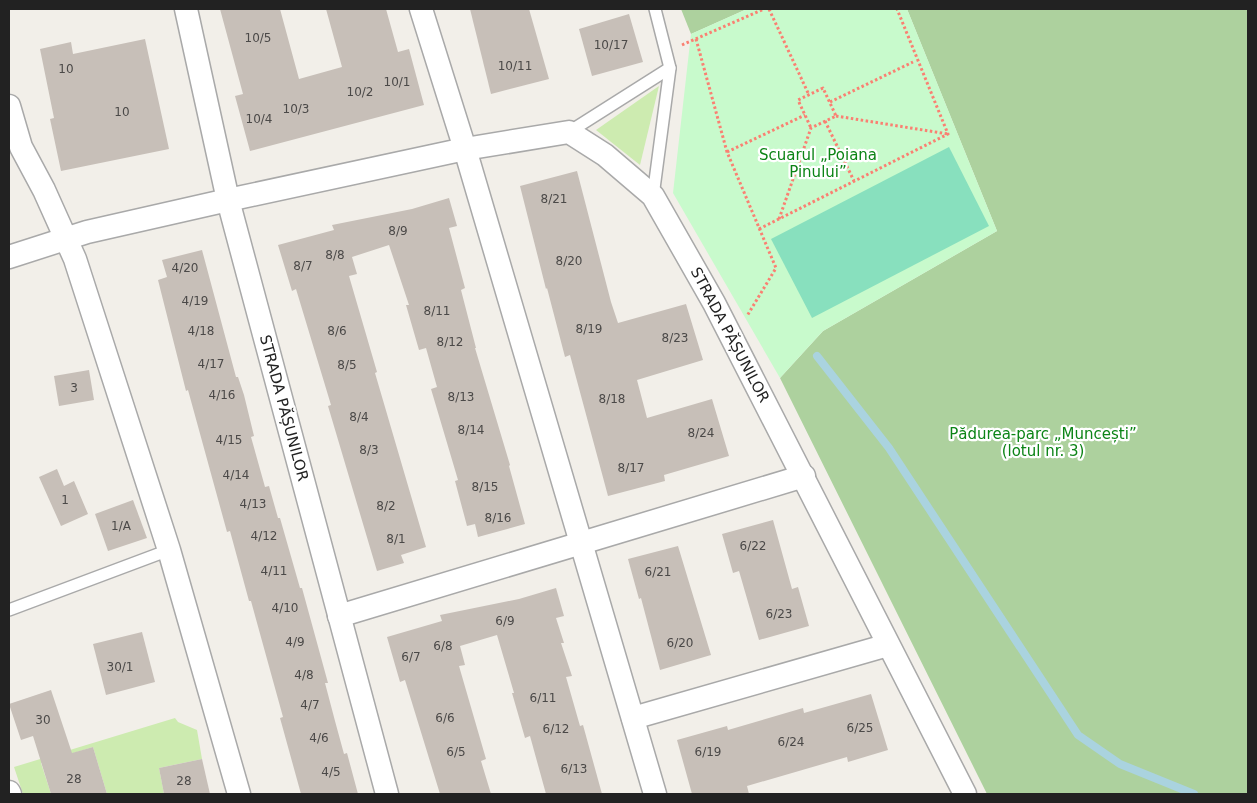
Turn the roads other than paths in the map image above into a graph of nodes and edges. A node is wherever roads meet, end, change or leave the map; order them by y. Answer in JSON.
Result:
{"nodes":[{"id":1,"x":186,"y":9,"type":"edge"},
{"id":2,"x":421,"y":9,"type":"edge"},
{"id":3,"x":655,"y":9,"type":"edge"},
{"id":4,"x":670,"y":68,"type":"junction"},
{"id":5,"x":9,"y":106,"type":"edge"},
{"id":6,"x":569,"y":132,"type":"junction"},
{"id":7,"x":465,"y":149,"type":"junction"},
{"id":8,"x":653,"y":196,"type":"junction"},
{"id":9,"x":228,"y":200,"type":"junction"},
{"id":10,"x":65,"y":238,"type":"junction"},
{"id":11,"x":9,"y":257,"type":"edge"},
{"id":12,"x":804,"y":476,"type":"junction"},
{"id":13,"x":582,"y":544,"type":"junction"},
{"id":14,"x":169,"y":550,"type":"junction"},
{"id":15,"x":9,"y":610,"type":"edge"},
{"id":16,"x":339,"y":616,"type":"junction"},
{"id":17,"x":888,"y":645,"type":"junction"},
{"id":18,"x":632,"y":718,"type":"junction"},
{"id":19,"x":239,"y":794,"type":"edge"},
{"id":20,"x":387,"y":794,"type":"edge"},
{"id":21,"x":655,"y":794,"type":"edge"},
{"id":22,"x":966,"y":794,"type":"edge"}],
"edges":[{"from":1,"to":9,"type":"street","name":"STRADA PĂȘUNILOR"},
{"from":2,"to":7,"type":"street"},
{"from":3,"to":4,"type":"lane"},
{"from":4,"to":6,"type":"lane"},
{"from":4,"to":8,"type":"lane"},
{"from":5,"to":10,"type":"street"},
{"from":6,"to":7,"type":"street"},
{"from":6,"to":8,"type":"street","name":"STRADA PĂȘUNILOR"},
{"from":7,"to":9,"type":"street"},
{"from":7,"to":13,"type":"street"},
{"from":8,"to":12,"type":"street","name":"STRADA PĂȘUNILOR"},
{"from":9,"to":10,"type":"street"},
{"from":9,"to":16,"type":"street","name":"STRADA PĂȘUNILOR"},
{"from":10,"to":11,"type":"street"},
{"from":10,"to":14,"type":"street"},
{"from":12,"to":13,"type":"street"},
{"from":12,"to":17,"type":"street","name":"STRADA PĂȘUNILOR"},
{"from":13,"to":16,"type":"street"},
{"from":13,"to":18,"type":"street"},
{"from":14,"to":15,"type":"lane"},
{"from":14,"to":19,"type":"street"},
{"from":16,"to":20,"type":"street","name":"STRADA PĂȘUNILOR"},
{"from":17,"to":18,"type":"street"},
{"from":17,"to":22,"type":"street","name":"STRADA PĂȘUNILOR"},
{"from":18,"to":21,"type":"street"}]}
